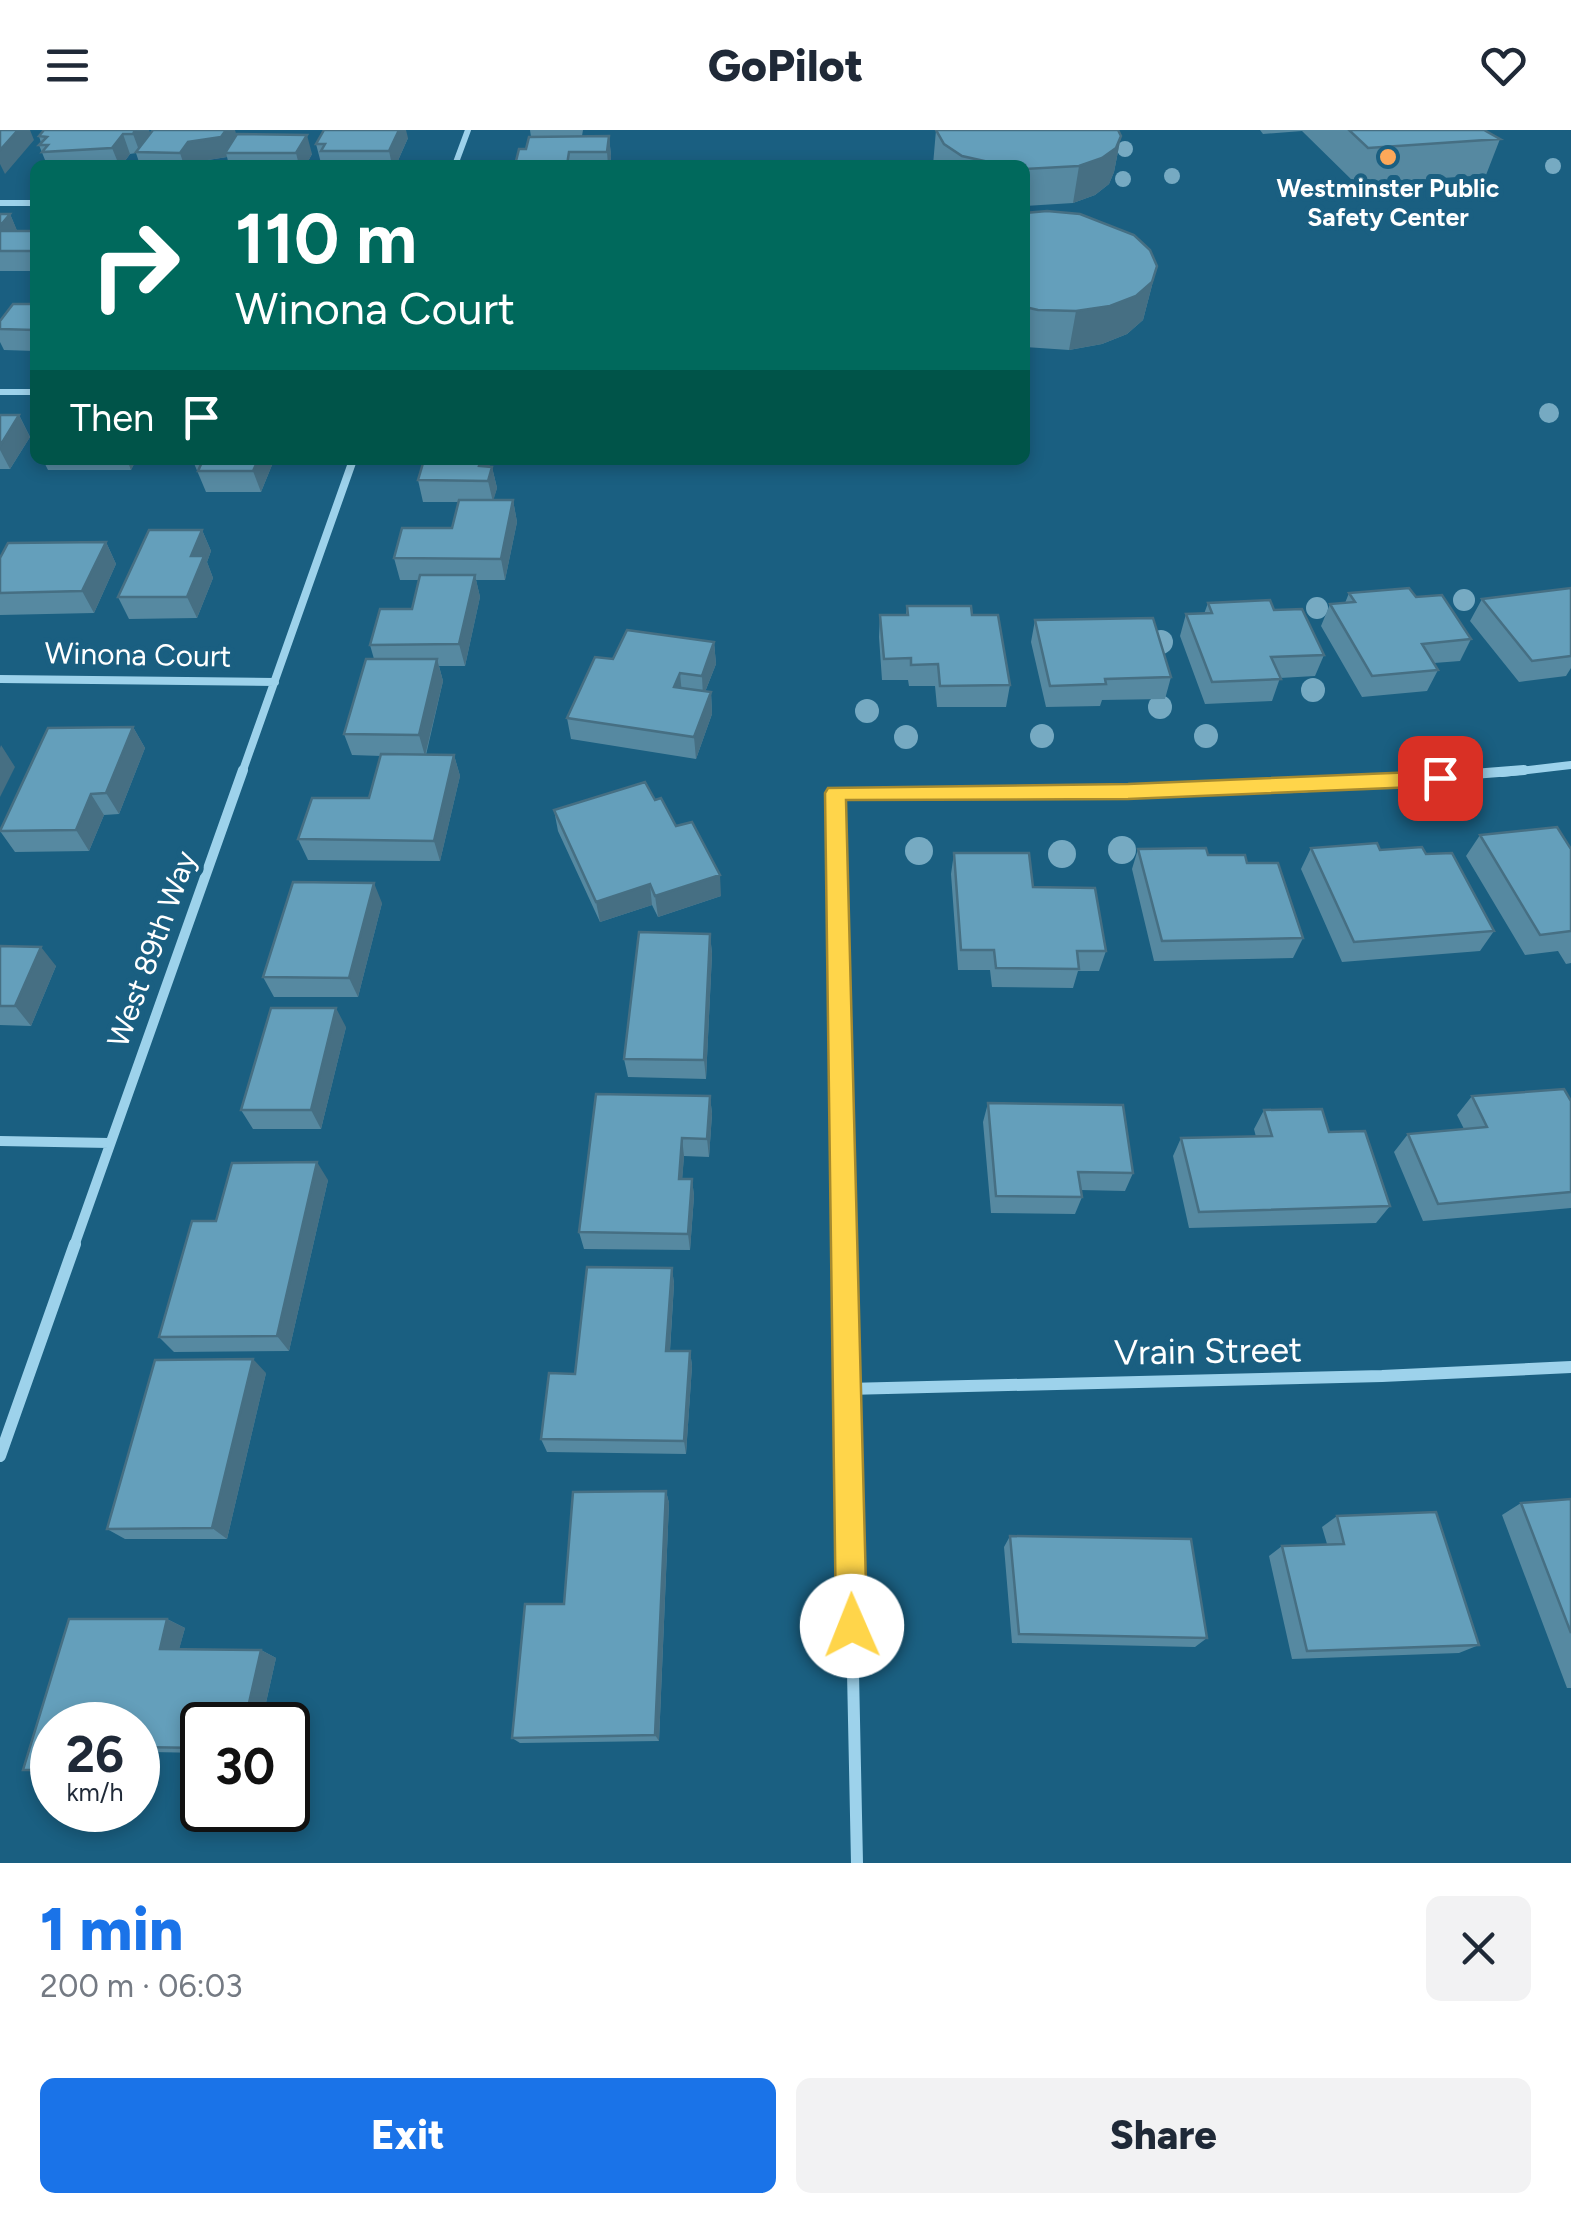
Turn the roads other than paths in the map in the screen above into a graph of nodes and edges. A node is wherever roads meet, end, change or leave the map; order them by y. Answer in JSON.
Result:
{"nodes":[{"id":1,"x":468,"y":130,"type":"edge"},
{"id":2,"x":457,"y":160,"type":"edge"},
{"id":3,"x":0,"y":203,"type":"edge"},
{"id":4,"x":30,"y":203,"type":"edge"},
{"id":5,"x":0,"y":392,"type":"edge"},
{"id":6,"x":30,"y":392,"type":"edge"},
{"id":7,"x":351,"y":465,"type":"edge"},
{"id":8,"x":0,"y":678,"type":"edge"},
{"id":9,"x":275,"y":682,"type":"junction"},
{"id":10,"x":1571,"y":765,"type":"edge"},
{"id":11,"x":0,"y":1141,"type":"edge"},
{"id":12,"x":110,"y":1142,"type":"junction"},
{"id":13,"x":1571,"y":1368,"type":"edge"},
{"id":14,"x":847,"y":1389,"type":"junction"},
{"id":15,"x":0,"y":1456,"type":"edge"},
{"id":16,"x":857,"y":1863,"type":"edge"}],
"edges":[{"from":1,"to":2,"type":"street"},
{"from":3,"to":4,"type":"street"},
{"from":5,"to":6,"type":"street"},
{"from":7,"to":9,"type":"street","name":"West 89th Way"},
{"from":8,"to":9,"type":"street","name":"Winona Court"},
{"from":9,"to":12,"type":"street","name":"West 89th Way"},
{"from":10,"to":14,"type":"street"},
{"from":11,"to":12,"type":"street"},
{"from":12,"to":15,"type":"street","name":"West 89th Way"},
{"from":13,"to":14,"type":"street","name":"Vrain Street"},
{"from":14,"to":16,"type":"street"}]}
